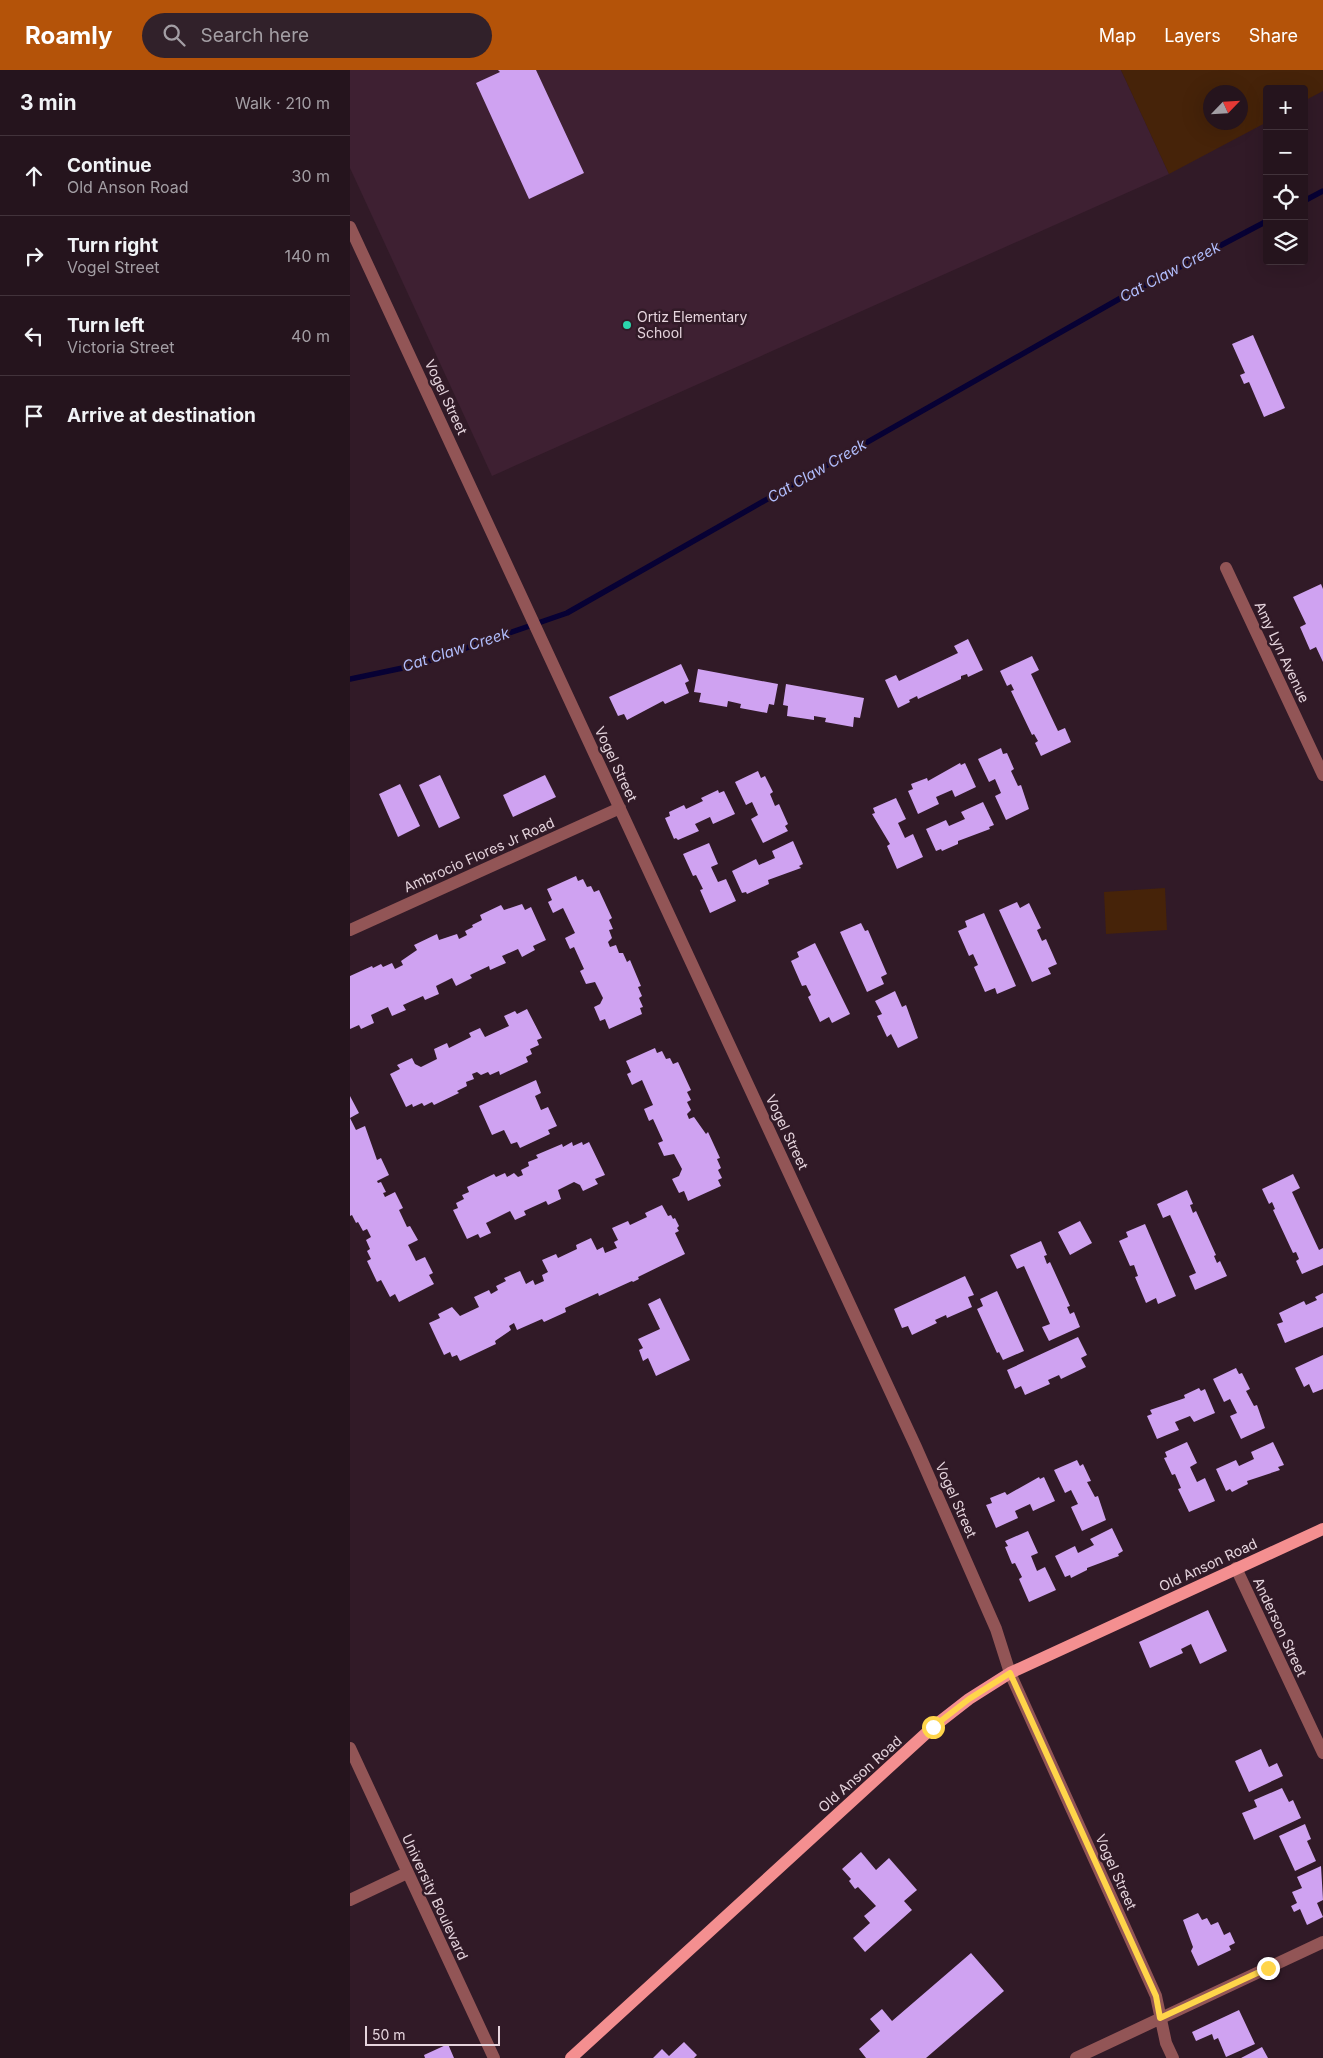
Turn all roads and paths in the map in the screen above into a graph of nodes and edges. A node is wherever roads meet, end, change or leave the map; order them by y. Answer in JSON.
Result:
{"nodes":[{"id":1,"x":352,"y":234,"type":"edge"},
{"id":2,"x":1226,"y":568,"type":"dead end"},
{"id":3,"x":1323,"y":775,"type":"edge"},
{"id":4,"x":620,"y":808,"type":"junction"},
{"id":5,"x":350,"y":930,"type":"edge"},
{"id":6,"x":1323,"y":1529,"type":"edge"},
{"id":7,"x":1236,"y":1568,"type":"junction"},
{"id":8,"x":1010,"y":1673,"type":"junction"},
{"id":9,"x":350,"y":1748,"type":"edge"},
{"id":10,"x":1323,"y":1753,"type":"edge"},
{"id":11,"x":406,"y":1873,"type":"junction"},
{"id":12,"x":350,"y":1900,"type":"edge"},
{"id":13,"x":1323,"y":1942,"type":"edge"},
{"id":14,"x":1160,"y":2018,"type":"junction"},
{"id":15,"x":494,"y":2058,"type":"edge"},
{"id":16,"x":571,"y":2058,"type":"edge"},
{"id":17,"x":1076,"y":2058,"type":"edge"},
{"id":18,"x":1173,"y":2058,"type":"edge"}],
"edges":[{"from":1,"to":4,"type":"street","name":"Vogel Street"},
{"from":2,"to":3,"type":"street","name":"Amy Lyn Avenue"},
{"from":4,"to":5,"type":"street","name":"Ambrocio Flores Jr Road"},
{"from":4,"to":8,"type":"street","name":"Vogel Street"},
{"from":6,"to":7,"type":"main road","name":"Old Anson Road"},
{"from":7,"to":8,"type":"main road","name":"Old Anson Road"},
{"from":7,"to":10,"type":"street","name":"Anderson Street"},
{"from":8,"to":14,"type":"street","name":"Vogel Street"},
{"from":8,"to":16,"type":"main road","name":"Old Anson Road"},
{"from":9,"to":11,"type":"street","name":"University Boulevard"},
{"from":11,"to":12,"type":"street"},
{"from":11,"to":15,"type":"street","name":"University Boulevard"},
{"from":13,"to":14,"type":"street"},
{"from":14,"to":17,"type":"street"},
{"from":14,"to":18,"type":"street","name":"Vogel Street"}]}
